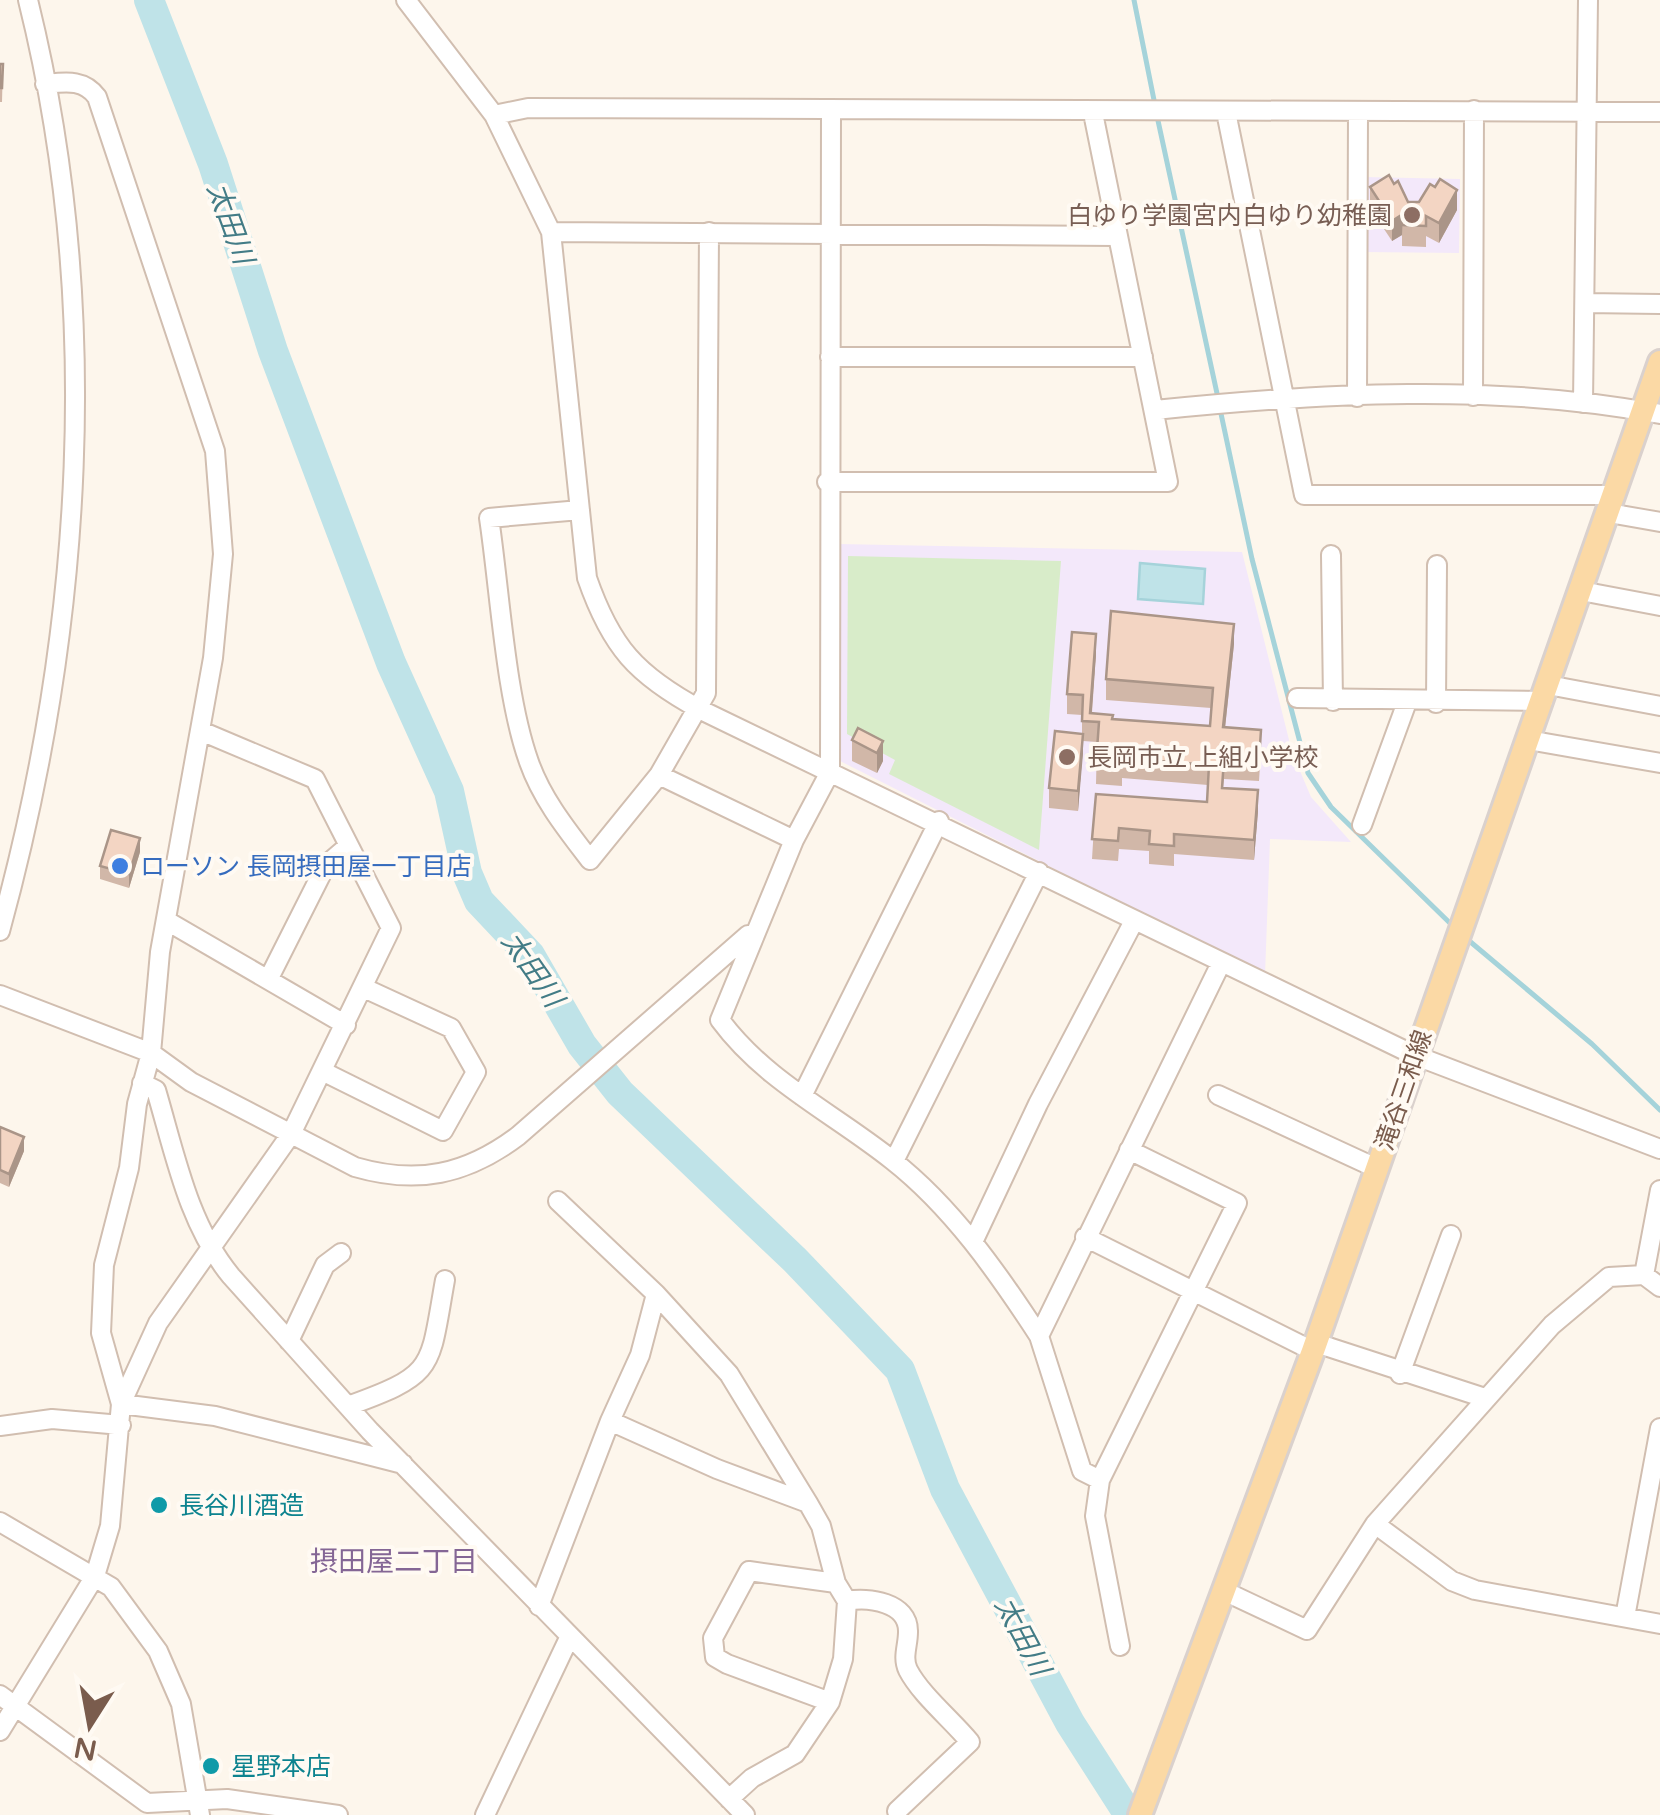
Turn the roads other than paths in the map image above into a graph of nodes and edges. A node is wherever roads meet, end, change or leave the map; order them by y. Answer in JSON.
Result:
{"nodes":[{"id":1,"x":28,"y":0,"type":"edge"},
{"id":2,"x":406,"y":0,"type":"edge"},
{"id":3,"x":1588,"y":0,"type":"edge"},
{"id":4,"x":45,"y":84,"type":"junction"},
{"id":5,"x":1474,"y":110,"type":"junction"},
{"id":6,"x":831,"y":111,"type":"junction"},
{"id":7,"x":1226,"y":112,"type":"junction"},
{"id":8,"x":1586,"y":112,"type":"junction"},
{"id":9,"x":1660,"y":112,"type":"edge"},
{"id":10,"x":1093,"y":113,"type":"junction"},
{"id":11,"x":1358,"y":114,"type":"junction"},
{"id":12,"x":494,"y":115,"type":"junction"},
{"id":13,"x":551,"y":232,"type":"junction"},
{"id":14,"x":709,"y":232,"type":"junction"},
{"id":15,"x":830,"y":234,"type":"junction"},
{"id":16,"x":1116,"y":236,"type":"junction"},
{"id":17,"x":1585,"y":303,"type":"junction"},
{"id":18,"x":1660,"y":304,"type":"edge"},
{"id":19,"x":830,"y":357,"type":"junction"},
{"id":20,"x":1143,"y":357,"type":"junction"},
{"id":21,"x":1660,"y":362,"type":"edge"},
{"id":22,"x":1357,"y":396,"type":"junction"},
{"id":23,"x":1473,"y":396,"type":"junction"},
{"id":24,"x":1285,"y":397,"type":"junction"},
{"id":25,"x":1584,"y":403,"type":"junction"},
{"id":26,"x":1155,"y":410,"type":"junction"},
{"id":27,"x":1652,"y":412,"type":"edge"},
{"id":28,"x":828,"y":482,"type":"junction"},
{"id":29,"x":1611,"y":504,"type":"junction"},
{"id":30,"x":580,"y":510,"type":"junction"},
{"id":31,"x":1660,"y":522,"type":"edge"},
{"id":32,"x":1332,"y":555,"type":"dead end"},
{"id":33,"x":1437,"y":565,"type":"dead end"},
{"id":34,"x":1581,"y":591,"type":"junction"},
{"id":35,"x":1660,"y":606,"type":"edge"},
{"id":36,"x":1545,"y":693,"type":"junction"},
{"id":37,"x":1297,"y":698,"type":"dead end"},
{"id":38,"x":1333,"y":701,"type":"junction"},
{"id":39,"x":1407,"y":702,"type":"junction"},
{"id":40,"x":1436,"y":703,"type":"junction"},
{"id":41,"x":1660,"y":706,"type":"edge"},
{"id":42,"x":701,"y":710,"type":"junction"},
{"id":43,"x":201,"y":731,"type":"junction"},
{"id":44,"x":1528,"y":740,"type":"junction"},
{"id":45,"x":1660,"y":763,"type":"edge"},
{"id":46,"x":830,"y":772,"type":"junction"},
{"id":47,"x":659,"y":776,"type":"junction"},
{"id":48,"x":939,"y":821,"type":"junction"},
{"id":49,"x":1362,"y":825,"type":"dead end"},
{"id":50,"x":794,"y":840,"type":"junction"},
{"id":51,"x":347,"y":847,"type":"junction"},
{"id":52,"x":1039,"y":872,"type":"junction"},
{"id":53,"x":1134,"y":921,"type":"junction"},
{"id":54,"x":166,"y":922,"type":"junction"},
{"id":55,"x":756,"y":928,"type":"junction"},
{"id":56,"x":0,"y":930,"type":"edge"},
{"id":57,"x":1220,"y":963,"type":"junction"},
{"id":58,"x":269,"y":978,"type":"junction"},
{"id":59,"x":364,"y":988,"type":"junction"},
{"id":60,"x":0,"y":996,"type":"edge"},
{"id":61,"x":346,"y":1024,"type":"junction"},
{"id":62,"x":151,"y":1053,"type":"junction"},
{"id":63,"x":1414,"y":1055,"type":"junction"},
{"id":64,"x":324,"y":1072,"type":"junction"},
{"id":65,"x":142,"y":1084,"type":"junction"},
{"id":66,"x":1218,"y":1095,"type":"dead end"},
{"id":67,"x":802,"y":1096,"type":"junction"},
{"id":68,"x":292,"y":1134,"type":"junction"},
{"id":69,"x":1660,"y":1149,"type":"edge"},
{"id":70,"x":1129,"y":1150,"type":"junction"},
{"id":71,"x":894,"y":1162,"type":"junction"},
{"id":72,"x":1376,"y":1168,"type":"junction"},
{"id":73,"x":1660,"y":1190,"type":"edge"},
{"id":74,"x":558,"y":1201,"type":"dead end"},
{"id":75,"x":1451,"y":1234,"type":"dead end"},
{"id":76,"x":1084,"y":1237,"type":"junction"},
{"id":77,"x":973,"y":1242,"type":"junction"},
{"id":78,"x":213,"y":1245,"type":"junction"},
{"id":79,"x":341,"y":1253,"type":"dead end"},
{"id":80,"x":1644,"y":1275,"type":"junction"},
{"id":81,"x":445,"y":1280,"type":"dead end"},
{"id":82,"x":1660,"y":1287,"type":"edge"},
{"id":83,"x":1196,"y":1291,"type":"junction"},
{"id":84,"x":656,"y":1294,"type":"junction"},
{"id":85,"x":1040,"y":1336,"type":"junction"},
{"id":86,"x":289,"y":1342,"type":"junction"},
{"id":87,"x":1314,"y":1347,"type":"junction"},
{"id":88,"x":1400,"y":1374,"type":"junction"},
{"id":89,"x":1485,"y":1398,"type":"junction"},
{"id":90,"x":121,"y":1404,"type":"junction"},
{"id":91,"x":348,"y":1406,"type":"junction"},
{"id":92,"x":610,"y":1421,"type":"junction"},
{"id":93,"x":0,"y":1426,"type":"edge"},
{"id":94,"x":121,"y":1426,"type":"junction"},
{"id":95,"x":1660,"y":1428,"type":"edge"},
{"id":96,"x":407,"y":1465,"type":"junction"},
{"id":97,"x":1100,"y":1480,"type":"junction"},
{"id":98,"x":808,"y":1503,"type":"junction"},
{"id":99,"x":0,"y":1522,"type":"edge"},
{"id":100,"x":1374,"y":1524,"type":"junction"},
{"id":101,"x":96,"y":1576,"type":"junction"},
{"id":102,"x":836,"y":1583,"type":"junction"},
{"id":103,"x":1224,"y":1591,"type":"junction"},
{"id":104,"x":847,"y":1600,"type":"junction"},
{"id":105,"x":539,"y":1606,"type":"junction"},
{"id":106,"x":1625,"y":1617,"type":"junction"},
{"id":107,"x":1660,"y":1624,"type":"edge"},
{"id":108,"x":569,"y":1638,"type":"junction"},
{"id":109,"x":1120,"y":1646,"type":"dead end"},
{"id":110,"x":7,"y":1701,"type":"edge"},
{"id":111,"x":830,"y":1702,"type":"junction"},
{"id":112,"x":0,"y":1730,"type":"edge"},
{"id":113,"x":728,"y":1799,"type":"junction"},
{"id":114,"x":199,"y":1807,"type":"edge"},
{"id":115,"x":897,"y":1814,"type":"edge"},
{"id":116,"x":338,"y":1815,"type":"edge"},
{"id":117,"x":484,"y":1815,"type":"edge"},
{"id":118,"x":745,"y":1815,"type":"edge"},
{"id":119,"x":1140,"y":1815,"type":"edge"}],
"edges":[{"from":1,"to":4,"type":"street"},
{"from":2,"to":12,"type":"street"},
{"from":3,"to":8,"type":"street"},
{"from":4,"to":43,"type":"street"},
{"from":4,"to":56,"type":"street"},
{"from":5,"to":8,"type":"street"},
{"from":5,"to":11,"type":"street"},
{"from":5,"to":23,"type":"street"},
{"from":6,"to":10,"type":"street"},
{"from":6,"to":12,"type":"street"},
{"from":6,"to":15,"type":"street"},
{"from":7,"to":10,"type":"street"},
{"from":7,"to":11,"type":"street"},
{"from":7,"to":24,"type":"street"},
{"from":8,"to":9,"type":"street"},
{"from":8,"to":17,"type":"street"},
{"from":10,"to":16,"type":"street"},
{"from":11,"to":22,"type":"street"},
{"from":12,"to":13,"type":"street"},
{"from":13,"to":14,"type":"street"},
{"from":13,"to":30,"type":"street"},
{"from":14,"to":15,"type":"street"},
{"from":14,"to":42,"type":"street"},
{"from":15,"to":16,"type":"street"},
{"from":15,"to":19,"type":"street"},
{"from":16,"to":20,"type":"street"},
{"from":17,"to":18,"type":"street"},
{"from":17,"to":25,"type":"street"},
{"from":19,"to":20,"type":"street"},
{"from":19,"to":28,"type":"street"},
{"from":20,"to":26,"type":"street"},
{"from":21,"to":27,"type":"main road","name":"滝谷三和線"},
{"from":22,"to":23,"type":"street"},
{"from":22,"to":24,"type":"street"},
{"from":23,"to":25,"type":"street"},
{"from":24,"to":26,"type":"street"},
{"from":24,"to":29,"type":"street"},
{"from":25,"to":27,"type":"street"},
{"from":26,"to":28,"type":"street"},
{"from":27,"to":29,"type":"main road","name":"滝谷三和線"},
{"from":28,"to":46,"type":"street"},
{"from":29,"to":31,"type":"street"},
{"from":29,"to":34,"type":"main road","name":"滝谷三和線"},
{"from":30,"to":42,"type":"street"},
{"from":30,"to":47,"type":"street"},
{"from":32,"to":38,"type":"street"},
{"from":33,"to":40,"type":"street"},
{"from":34,"to":35,"type":"street"},
{"from":34,"to":36,"type":"main road","name":"滝谷三和線"},
{"from":36,"to":40,"type":"street"},
{"from":36,"to":41,"type":"street"},
{"from":36,"to":44,"type":"main road","name":"滝谷三和線"},
{"from":37,"to":38,"type":"street"},
{"from":38,"to":39,"type":"street"},
{"from":39,"to":40,"type":"street"},
{"from":39,"to":49,"type":"street"},
{"from":42,"to":46,"type":"street"},
{"from":42,"to":47,"type":"street"},
{"from":43,"to":51,"type":"street"},
{"from":43,"to":54,"type":"street"},
{"from":44,"to":45,"type":"street"},
{"from":44,"to":63,"type":"main road","name":"滝谷三和線"},
{"from":46,"to":48,"type":"street"},
{"from":46,"to":50,"type":"street"},
{"from":47,"to":50,"type":"street"},
{"from":48,"to":52,"type":"street"},
{"from":48,"to":67,"type":"street"},
{"from":50,"to":55,"type":"street"},
{"from":51,"to":58,"type":"street"},
{"from":51,"to":59,"type":"street"},
{"from":52,"to":53,"type":"street"},
{"from":52,"to":71,"type":"street"},
{"from":53,"to":57,"type":"street"},
{"from":53,"to":77,"type":"street"},
{"from":54,"to":58,"type":"street"},
{"from":54,"to":62,"type":"street"},
{"from":55,"to":67,"type":"street"},
{"from":55,"to":68,"type":"street"},
{"from":57,"to":63,"type":"street"},
{"from":57,"to":70,"type":"street"},
{"from":58,"to":61,"type":"street"},
{"from":59,"to":61,"type":"street"},
{"from":59,"to":64,"type":"street"},
{"from":60,"to":62,"type":"street"},
{"from":61,"to":64,"type":"street"},
{"from":62,"to":65,"type":"street"},
{"from":62,"to":68,"type":"street"},
{"from":63,"to":69,"type":"street"},
{"from":63,"to":72,"type":"main road","name":"滝谷三和線"},
{"from":64,"to":68,"type":"street"},
{"from":65,"to":78,"type":"street"},
{"from":65,"to":90,"type":"street"},
{"from":66,"to":72,"type":"street"},
{"from":67,"to":71,"type":"street"},
{"from":68,"to":78,"type":"street"},
{"from":70,"to":76,"type":"street"},
{"from":70,"to":83,"type":"street"},
{"from":71,"to":77,"type":"street"},
{"from":72,"to":87,"type":"main road","name":"滝谷三和線"},
{"from":73,"to":80,"type":"street"},
{"from":74,"to":84,"type":"street"},
{"from":75,"to":88,"type":"street"},
{"from":76,"to":83,"type":"street"},
{"from":76,"to":85,"type":"street"},
{"from":77,"to":85,"type":"street"},
{"from":78,"to":86,"type":"street"},
{"from":78,"to":90,"type":"street"},
{"from":79,"to":86,"type":"street"},
{"from":80,"to":82,"type":"street"},
{"from":80,"to":89,"type":"street"},
{"from":81,"to":91,"type":"street"},
{"from":83,"to":87,"type":"street"},
{"from":83,"to":97,"type":"street"},
{"from":84,"to":92,"type":"street"},
{"from":84,"to":98,"type":"street"},
{"from":85,"to":97,"type":"street"},
{"from":86,"to":91,"type":"street"},
{"from":87,"to":88,"type":"street"},
{"from":87,"to":103,"type":"main road","name":"滝谷三和線"},
{"from":88,"to":89,"type":"street"},
{"from":89,"to":100,"type":"street"},
{"from":90,"to":94,"type":"street"},
{"from":90,"to":96,"type":"street"},
{"from":91,"to":96,"type":"street"},
{"from":92,"to":98,"type":"street"},
{"from":92,"to":105,"type":"street"},
{"from":93,"to":94,"type":"street"},
{"from":94,"to":101,"type":"street"},
{"from":95,"to":106,"type":"street"},
{"from":96,"to":105,"type":"street"},
{"from":97,"to":109,"type":"street"},
{"from":98,"to":102,"type":"street"},
{"from":99,"to":101,"type":"street"},
{"from":100,"to":103,"type":"street"},
{"from":100,"to":106,"type":"street"},
{"from":101,"to":110,"type":"street"},
{"from":101,"to":114,"type":"street"},
{"from":102,"to":104,"type":"street"},
{"from":102,"to":111,"type":"street"},
{"from":103,"to":119,"type":"main road","name":"滝谷三和線"},
{"from":104,"to":111,"type":"street"},
{"from":104,"to":115,"type":"street"},
{"from":105,"to":108,"type":"street"},
{"from":106,"to":107,"type":"street"},
{"from":108,"to":113,"type":"street"},
{"from":108,"to":117,"type":"street"},
{"from":110,"to":112,"type":"street"},
{"from":110,"to":114,"type":"street"},
{"from":111,"to":113,"type":"street"},
{"from":113,"to":118,"type":"street"},
{"from":114,"to":116,"type":"street"}]}
